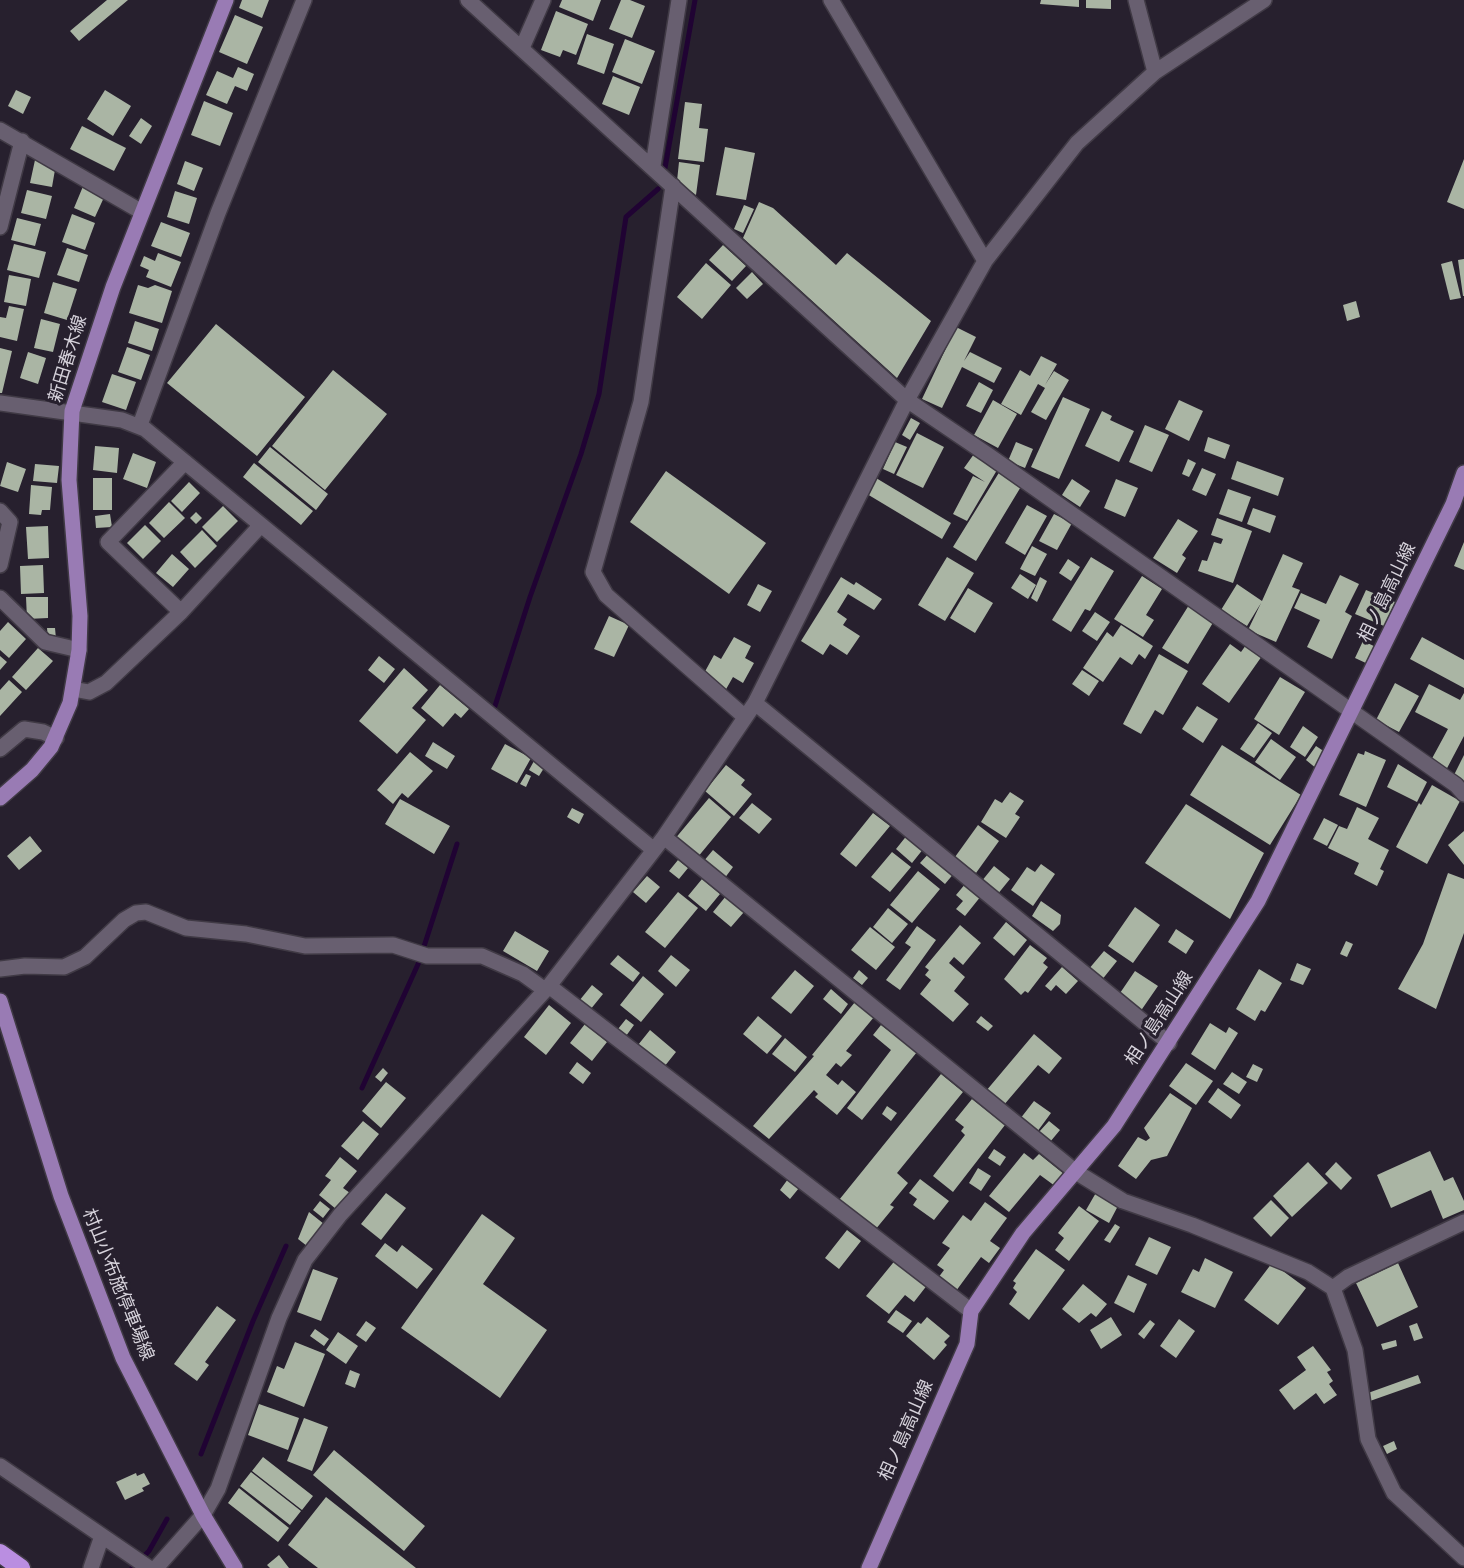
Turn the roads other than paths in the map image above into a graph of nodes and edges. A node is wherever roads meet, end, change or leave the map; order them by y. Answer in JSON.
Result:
{"nodes":[{"id":1,"x":226,"y":0,"type":"edge"},
{"id":2,"x":304,"y":0,"type":"edge"},
{"id":3,"x":468,"y":0,"type":"edge"},
{"id":4,"x":543,"y":0,"type":"edge"},
{"id":5,"x":679,"y":0,"type":"edge"},
{"id":6,"x":831,"y":0,"type":"edge"},
{"id":7,"x":1136,"y":0,"type":"edge"},
{"id":8,"x":1264,"y":0,"type":"edge"},
{"id":9,"x":522,"y":48,"type":"junction"},
{"id":10,"x":1155,"y":72,"type":"junction"},
{"id":11,"x":0,"y":129,"type":"edge"},
{"id":12,"x":21,"y":141,"type":"junction"},
{"id":13,"x":653,"y":166,"type":"junction"},
{"id":14,"x":673,"y":186,"type":"junction"},
{"id":15,"x":142,"y":212,"type":"junction"},
{"id":16,"x":0,"y":227,"type":"edge"},
{"id":17,"x":985,"y":261,"type":"junction"},
{"id":18,"x":907,"y":400,"type":"junction"},
{"id":19,"x":0,"y":403,"type":"edge"},
{"id":20,"x":72,"y":411,"type":"junction"},
{"id":21,"x":140,"y":425,"type":"junction"},
{"id":22,"x":185,"y":462,"type":"junction"},
{"id":23,"x":1464,"y":474,"type":"edge"},
{"id":24,"x":0,"y":511,"type":"edge"},
{"id":25,"x":261,"y":525,"type":"junction"},
{"id":26,"x":0,"y":565,"type":"edge"},
{"id":27,"x":0,"y":598,"type":"edge"},
{"id":28,"x":182,"y":612,"type":"junction"},
{"id":29,"x":79,"y":650,"type":"junction"},
{"id":30,"x":73,"y":689,"type":"junction"},
{"id":31,"x":755,"y":703,"type":"junction"},
{"id":32,"x":1351,"y":712,"type":"junction"},
{"id":33,"x":745,"y":717,"type":"junction"},
{"id":34,"x":56,"y":738,"type":"junction"},
{"id":35,"x":0,"y":749,"type":"edge"},
{"id":36,"x":1464,"y":794,"type":"edge"},
{"id":37,"x":0,"y":798,"type":"edge"},
{"id":38,"x":664,"y":837,"type":"junction"},
{"id":39,"x":654,"y":850,"type":"junction"},
{"id":40,"x":0,"y":969,"type":"edge"},
{"id":41,"x":547,"y":988,"type":"junction"},
{"id":42,"x":0,"y":1001,"type":"edge"},
{"id":43,"x":1169,"y":1043,"type":"junction"},
{"id":44,"x":1076,"y":1173,"type":"junction"},
{"id":45,"x":1464,"y":1222,"type":"edge"},
{"id":46,"x":1333,"y":1288,"type":"junction"},
{"id":47,"x":971,"y":1311,"type":"junction"},
{"id":48,"x":0,"y":1466,"type":"edge"},
{"id":49,"x":203,"y":1515,"type":"junction"},
{"id":50,"x":102,"y":1536,"type":"junction"},
{"id":51,"x":0,"y":1553,"type":"edge"},
{"id":52,"x":1464,"y":1558,"type":"edge"},
{"id":53,"x":145,"y":1564,"type":"edge"},
{"id":54,"x":21,"y":1568,"type":"edge"},
{"id":55,"x":91,"y":1568,"type":"edge"},
{"id":56,"x":235,"y":1568,"type":"edge"},
{"id":57,"x":869,"y":1568,"type":"edge"}],
"edges":[{"from":1,"to":15,"type":"main road","name":"新田春木線"},
{"from":2,"to":21,"type":"street"},
{"from":3,"to":9,"type":"street"},
{"from":4,"to":9,"type":"street"},
{"from":5,"to":13,"type":"street"},
{"from":6,"to":17,"type":"street"},
{"from":7,"to":10,"type":"street"},
{"from":8,"to":10,"type":"street"},
{"from":9,"to":13,"type":"street"},
{"from":10,"to":17,"type":"street"},
{"from":11,"to":12,"type":"street"},
{"from":12,"to":15,"type":"street"},
{"from":12,"to":16,"type":"street"},
{"from":13,"to":14,"type":"street"},
{"from":14,"to":18,"type":"street"},
{"from":14,"to":33,"type":"street"},
{"from":15,"to":20,"type":"main road","name":"新田春木線"},
{"from":17,"to":18,"type":"street"},
{"from":18,"to":31,"type":"street"},
{"from":18,"to":32,"type":"street"},
{"from":19,"to":20,"type":"street"},
{"from":20,"to":21,"type":"street"},
{"from":20,"to":29,"type":"main road","name":"新田春木線"},
{"from":21,"to":22,"type":"street"},
{"from":22,"to":25,"type":"street"},
{"from":22,"to":28,"type":"street"},
{"from":23,"to":32,"type":"main road","name":"相ノ島高山線"},
{"from":24,"to":26,"type":"street"},
{"from":25,"to":28,"type":"street"},
{"from":25,"to":39,"type":"street"},
{"from":27,"to":29,"type":"street"},
{"from":28,"to":30,"type":"street"},
{"from":29,"to":30,"type":"main road","name":"新田春木線"},
{"from":30,"to":34,"type":"main road","name":"新田春木線"},
{"from":31,"to":33,"type":"street"},
{"from":31,"to":43,"type":"street"},
{"from":32,"to":36,"type":"street"},
{"from":32,"to":43,"type":"main road","name":"相ノ島高山線"},
{"from":33,"to":38,"type":"street"},
{"from":34,"to":35,"type":"street"},
{"from":34,"to":37,"type":"main road","name":"新田春木線"},
{"from":38,"to":39,"type":"street"},
{"from":38,"to":44,"type":"street"},
{"from":39,"to":41,"type":"street"},
{"from":40,"to":41,"type":"street"},
{"from":41,"to":47,"type":"street"},
{"from":41,"to":49,"type":"street"},
{"from":42,"to":49,"type":"main road","name":"村山小布施停車場線"},
{"from":43,"to":44,"type":"main road","name":"相ノ島高山線"},
{"from":44,"to":46,"type":"street"},
{"from":44,"to":47,"type":"main road","name":"相ノ島高山線"},
{"from":45,"to":46,"type":"street"},
{"from":46,"to":52,"type":"street"},
{"from":47,"to":57,"type":"main road","name":"相ノ島高山線"},
{"from":48,"to":50,"type":"street"},
{"from":49,"to":53,"type":"street"},
{"from":49,"to":56,"type":"main road","name":"村山小布施停車場線"},
{"from":50,"to":53,"type":"street"},
{"from":50,"to":55,"type":"street"},
{"from":51,"to":54,"type":"highway"}]}
